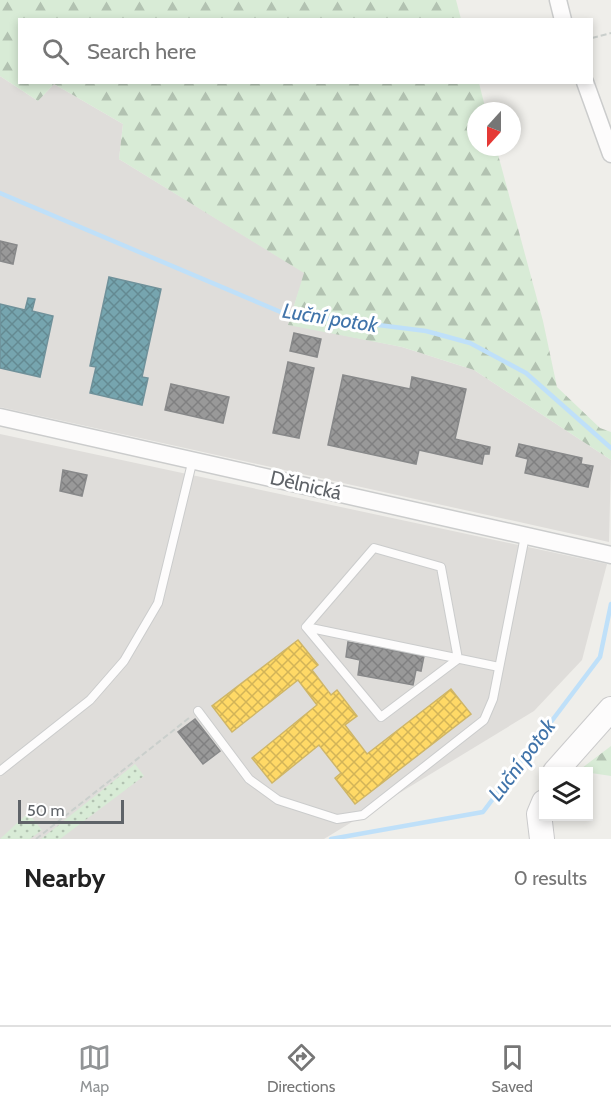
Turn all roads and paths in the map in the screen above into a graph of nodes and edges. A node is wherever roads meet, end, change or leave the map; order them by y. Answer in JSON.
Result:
{"nodes":[{"id":1,"x":558,"y":0,"type":"edge"},
{"id":2,"x":562,"y":18,"type":"edge"},
{"id":3,"x":611,"y":33,"type":"edge"},
{"id":4,"x":593,"y":38,"type":"edge"},
{"id":5,"x":586,"y":84,"type":"edge"},
{"id":6,"x":611,"y":154,"type":"edge"},
{"id":7,"x":0,"y":417,"type":"edge"},
{"id":8,"x":194,"y":459,"type":"junction"},
{"id":9,"x":525,"y":536,"type":"junction"},
{"id":10,"x":611,"y":555,"type":"edge"},
{"id":11,"x":306,"y":627,"type":"junction"},
{"id":12,"x":458,"y":659,"type":"junction"},
{"id":13,"x":499,"y":667,"type":"junction"},
{"id":14,"x":611,"y":709,"type":"edge"},
{"id":15,"x":198,"y":711,"type":"joint"},
{"id":16,"x":559,"y":767,"type":"edge"},
{"id":17,"x":0,"y":771,"type":"edge"},
{"id":18,"x":540,"y":821,"type":"edge"},
{"id":19,"x":36,"y":839,"type":"edge"},
{"id":20,"x":542,"y":839,"type":"edge"}],
"edges":[{"from":1,"to":2,"type":"street"},
{"from":3,"to":4,"type":"path"},
{"from":5,"to":6,"type":"street"},
{"from":7,"to":8,"type":"street","name":"Dělnická"},
{"from":8,"to":9,"type":"street","name":"Dělnická"},
{"from":8,"to":17,"type":"lane"},
{"from":9,"to":10,"type":"street","name":"Dělnická"},
{"from":9,"to":13,"type":"lane"},
{"from":11,"to":12,"type":"lane"},
{"from":11,"to":12,"type":"lane"},
{"from":11,"to":12,"type":"lane"},
{"from":12,"to":13,"type":"lane"},
{"from":13,"to":15,"type":"lane"},
{"from":14,"to":16,"type":"street"},
{"from":15,"to":19,"type":"path"},
{"from":18,"to":20,"type":"street"}]}
